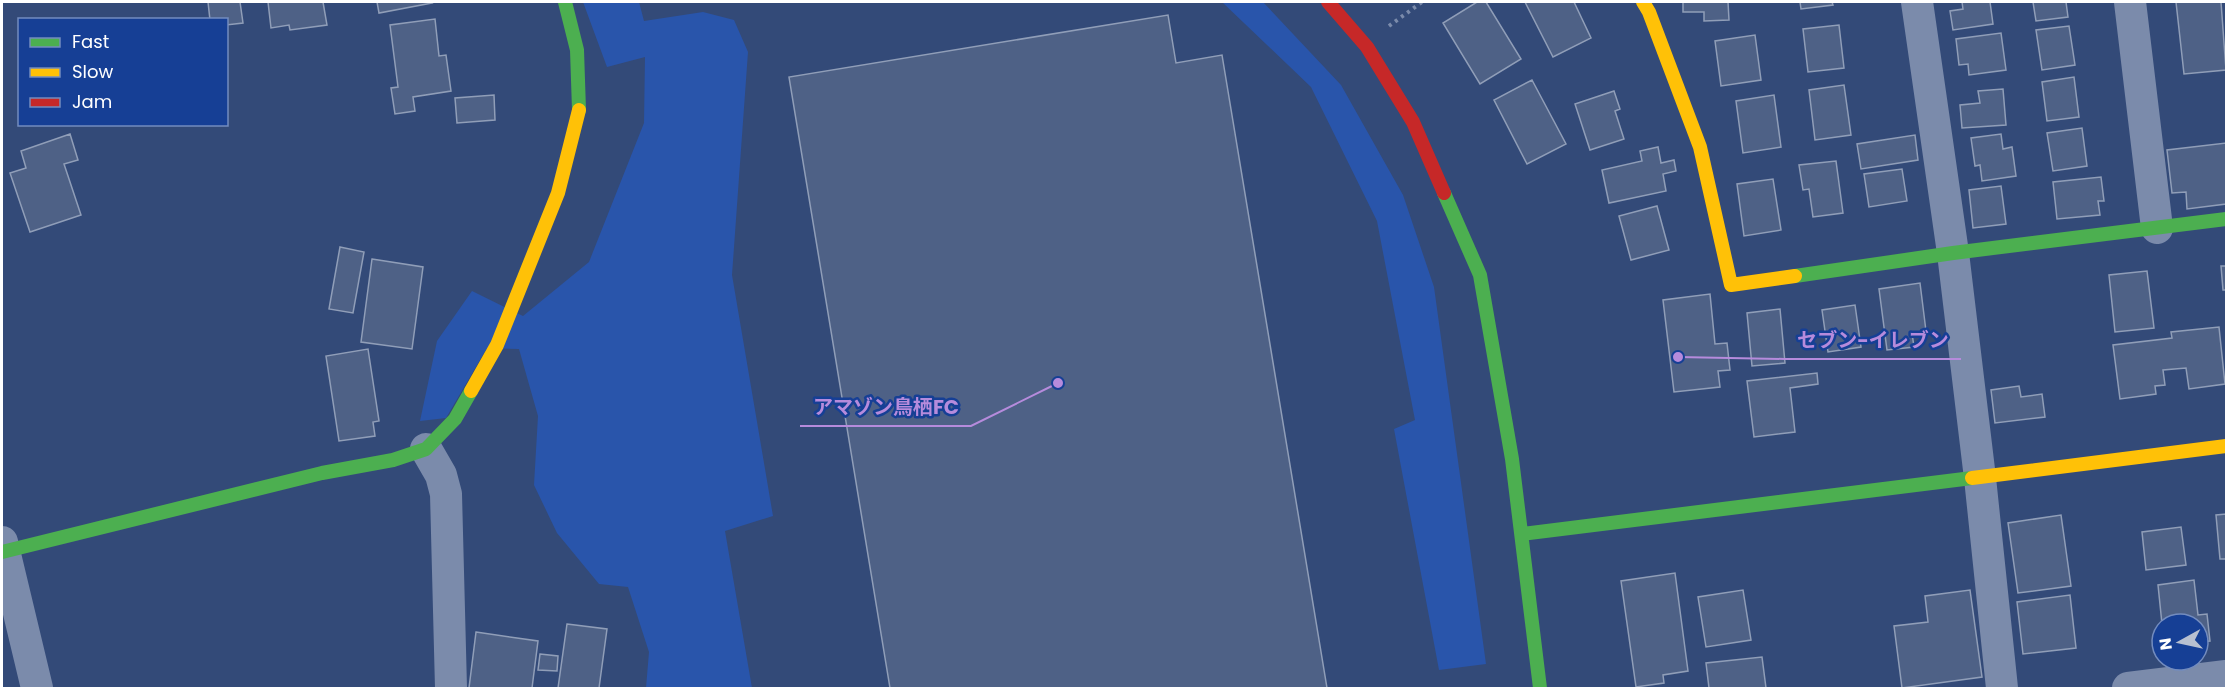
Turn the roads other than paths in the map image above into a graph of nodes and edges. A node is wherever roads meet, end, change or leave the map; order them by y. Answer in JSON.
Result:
{"nodes":[{"id":1,"x":565,"y":2,"type":"edge"},
{"id":2,"x":1328,"y":2,"type":"edge"},
{"id":3,"x":1643,"y":2,"type":"edge"},
{"id":4,"x":1917,"y":2,"type":"edge"},
{"id":5,"x":2130,"y":2,"type":"edge"},
{"id":6,"x":2226,"y":219,"type":"edge"},
{"id":7,"x":2157,"y":228,"type":"junction"},
{"id":8,"x":1953,"y":253,"type":"junction"},
{"id":9,"x":2226,"y":446,"type":"edge"},
{"id":10,"x":426,"y":449,"type":"junction"},
{"id":11,"x":1980,"y":478,"type":"junction"},
{"id":12,"x":1522,"y":534,"type":"junction"},
{"id":13,"x":2,"y":548,"type":"edge"},
{"id":14,"x":2218,"y":681,"type":"edge"},
{"id":15,"x":37,"y":688,"type":"edge"},
{"id":16,"x":451,"y":688,"type":"edge"},
{"id":17,"x":1540,"y":688,"type":"edge"},
{"id":18,"x":2002,"y":688,"type":"edge"},
{"id":19,"x":2128,"y":688,"type":"edge"}],
"edges":[{"from":1,"to":10,"type":"street"},
{"from":2,"to":12,"type":"street"},
{"from":3,"to":8,"type":"street"},
{"from":4,"to":8,"type":"street"},
{"from":5,"to":7,"type":"street"},
{"from":6,"to":7,"type":"street"},
{"from":7,"to":8,"type":"street"},
{"from":8,"to":11,"type":"street"},
{"from":9,"to":11,"type":"street"},
{"from":10,"to":13,"type":"street"},
{"from":10,"to":16,"type":"street"},
{"from":11,"to":12,"type":"street"},
{"from":11,"to":18,"type":"street"},
{"from":12,"to":17,"type":"street"},
{"from":13,"to":15,"type":"street"},
{"from":14,"to":19,"type":"street"}]}
